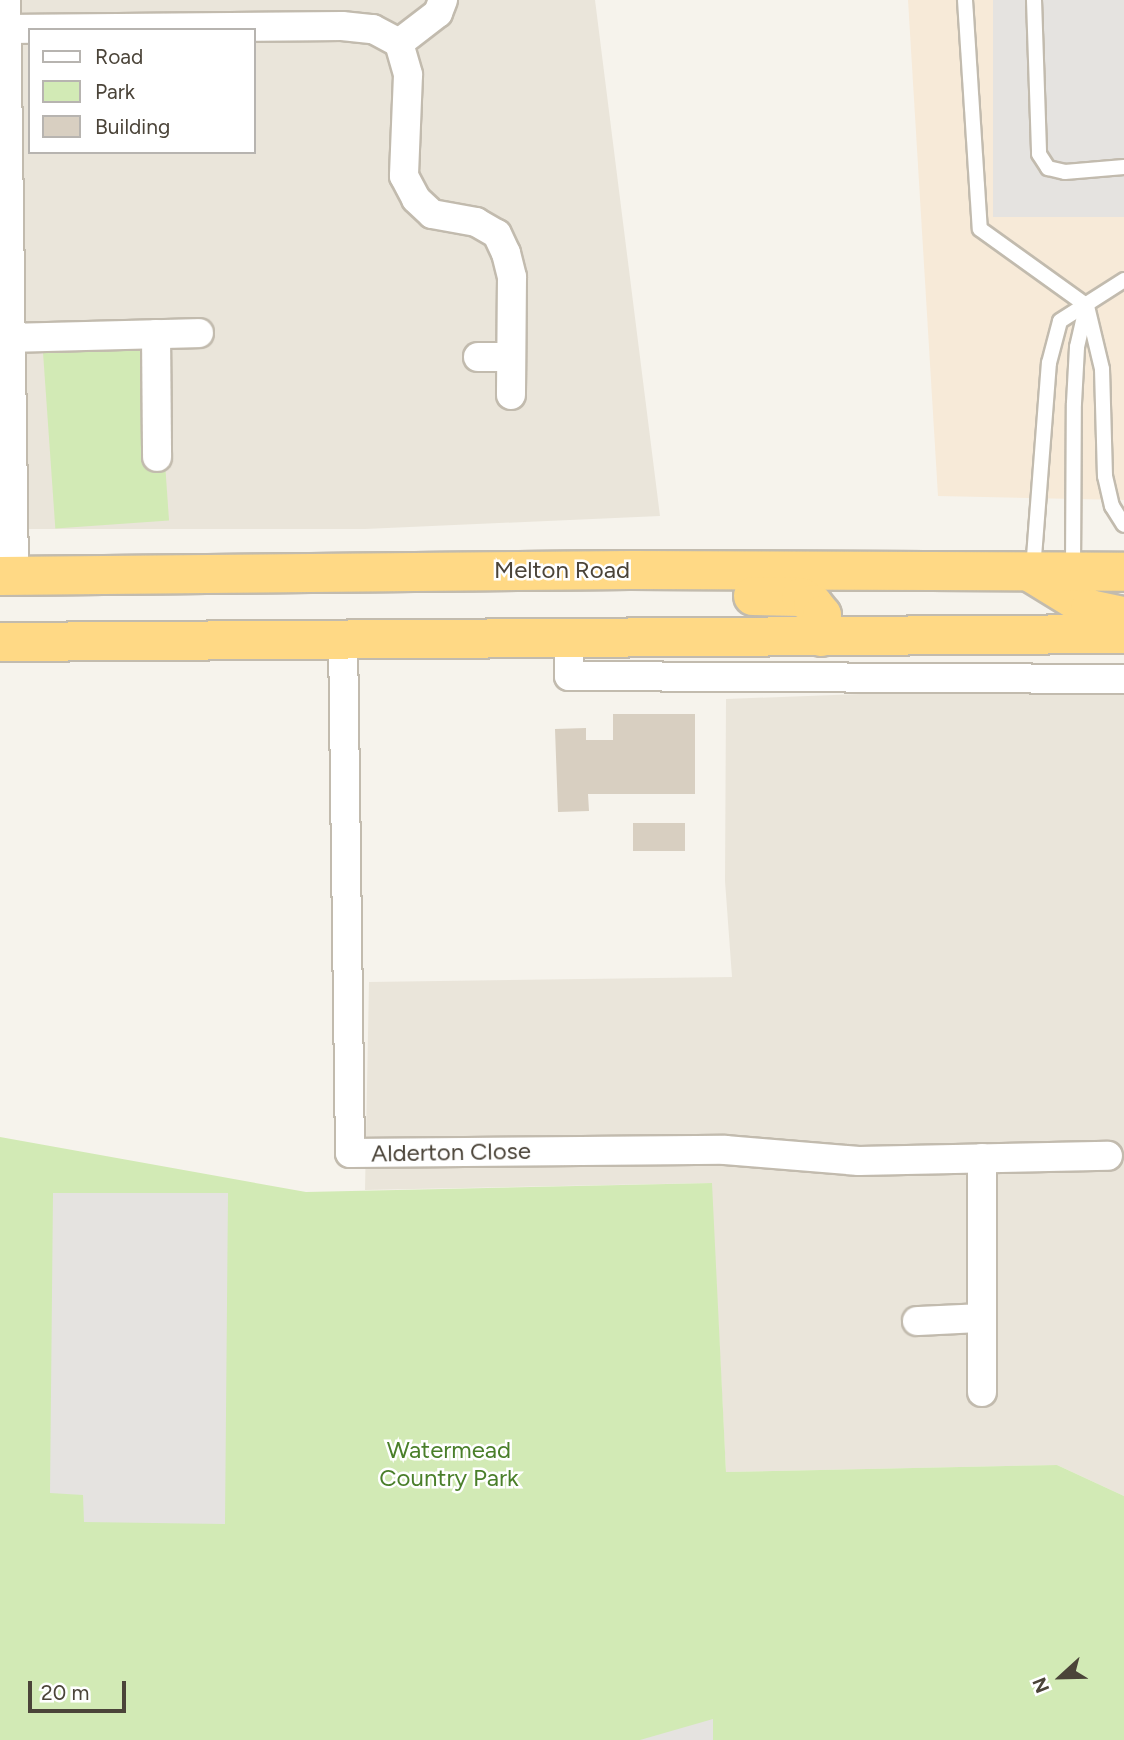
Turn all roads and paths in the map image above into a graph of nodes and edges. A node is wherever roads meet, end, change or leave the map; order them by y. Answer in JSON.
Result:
{"nodes":[{"id":1,"x":6,"y":0,"type":"edge"},
{"id":2,"x":443,"y":0,"type":"edge"},
{"id":3,"x":965,"y":0,"type":"edge"},
{"id":4,"x":1034,"y":0,"type":"edge"},
{"id":5,"x":118,"y":28,"type":"edge"},
{"id":6,"x":6,"y":29,"type":"junction"},
{"id":7,"x":28,"y":29,"type":"edge"},
{"id":8,"x":399,"y":43,"type":"junction"},
{"id":9,"x":1124,"y":167,"type":"edge"},
{"id":10,"x":1124,"y":280,"type":"edge"},
{"id":11,"x":1087,"y":306,"type":"junction"},
{"id":12,"x":199,"y":333,"type":"dead end"},
{"id":13,"x":156,"y":334,"type":"junction"},
{"id":14,"x":9,"y":338,"type":"junction"},
{"id":15,"x":478,"y":357,"type":"dead end"},
{"id":16,"x":510,"y":357,"type":"junction"},
{"id":17,"x":511,"y":395,"type":"dead end"},
{"id":18,"x":157,"y":457,"type":"dead end"},
{"id":19,"x":1124,"y":525,"type":"edge"},
{"id":20,"x":630,"y":569,"type":"junction"},
{"id":21,"x":1124,"y":572,"type":"edge"},
{"id":22,"x":1033,"y":573,"type":"junction"},
{"id":23,"x":7,"y":576,"type":"edge"},
{"id":24,"x":1069,"y":584,"type":"junction"},
{"id":25,"x":1124,"y":616,"type":"edge"},
{"id":26,"x":1124,"y":634,"type":"edge"},
{"id":27,"x":1040,"y":635,"type":"junction"},
{"id":28,"x":755,"y":637,"type":"junction"},
{"id":29,"x":821,"y":637,"type":"junction"},
{"id":30,"x":343,"y":638,"type":"junction"},
{"id":31,"x":569,"y":638,"type":"junction"},
{"id":32,"x":3,"y":641,"type":"edge"},
{"id":33,"x":753,"y":676,"type":"junction"},
{"id":34,"x":1124,"y":679,"type":"edge"},
{"id":35,"x":1108,"y":1156,"type":"dead end"},
{"id":36,"x":982,"y":1158,"type":"junction"},
{"id":37,"x":979,"y":1318,"type":"junction"},
{"id":38,"x":917,"y":1321,"type":"dead end"},
{"id":39,"x":982,"y":1392,"type":"dead end"}],
"edges":[{"from":1,"to":6,"type":"street"},
{"from":2,"to":8,"type":"street"},
{"from":3,"to":11,"type":"lane"},
{"from":4,"to":9,"type":"lane"},
{"from":5,"to":8,"type":"street"},
{"from":6,"to":7,"type":"street"},
{"from":6,"to":14,"type":"street"},
{"from":8,"to":16,"type":"street"},
{"from":10,"to":11,"type":"lane"},
{"from":11,"to":19,"type":"lane"},
{"from":11,"to":22,"type":"lane"},
{"from":11,"to":24,"type":"lane"},
{"from":12,"to":13,"type":"street"},
{"from":13,"to":14,"type":"street"},
{"from":13,"to":18,"type":"street"},
{"from":14,"to":23,"type":"street"},
{"from":15,"to":16,"type":"street"},
{"from":16,"to":17,"type":"street"},
{"from":20,"to":22,"type":"highway","name":"Melton Road"},
{"from":20,"to":23,"type":"highway","name":"Melton Road"},
{"from":20,"to":29,"type":"highway"},
{"from":21,"to":24,"type":"highway","name":"Melton Road"},
{"from":22,"to":24,"type":"highway","name":"Melton Road"},
{"from":24,"to":25,"type":"highway"},
{"from":24,"to":27,"type":"highway"},
{"from":26,"to":27,"type":"highway"},
{"from":27,"to":29,"type":"highway"},
{"from":28,"to":29,"type":"highway"},
{"from":28,"to":31,"type":"highway"},
{"from":28,"to":33,"type":"street"},
{"from":30,"to":31,"type":"highway"},
{"from":30,"to":32,"type":"highway"},
{"from":30,"to":36,"type":"street","name":"Alderton Close"},
{"from":31,"to":33,"type":"street"},
{"from":33,"to":34,"type":"street"},
{"from":35,"to":36,"type":"street","name":"Alderton Close"},
{"from":36,"to":37,"type":"street"},
{"from":37,"to":38,"type":"street"},
{"from":37,"to":39,"type":"street"}]}
